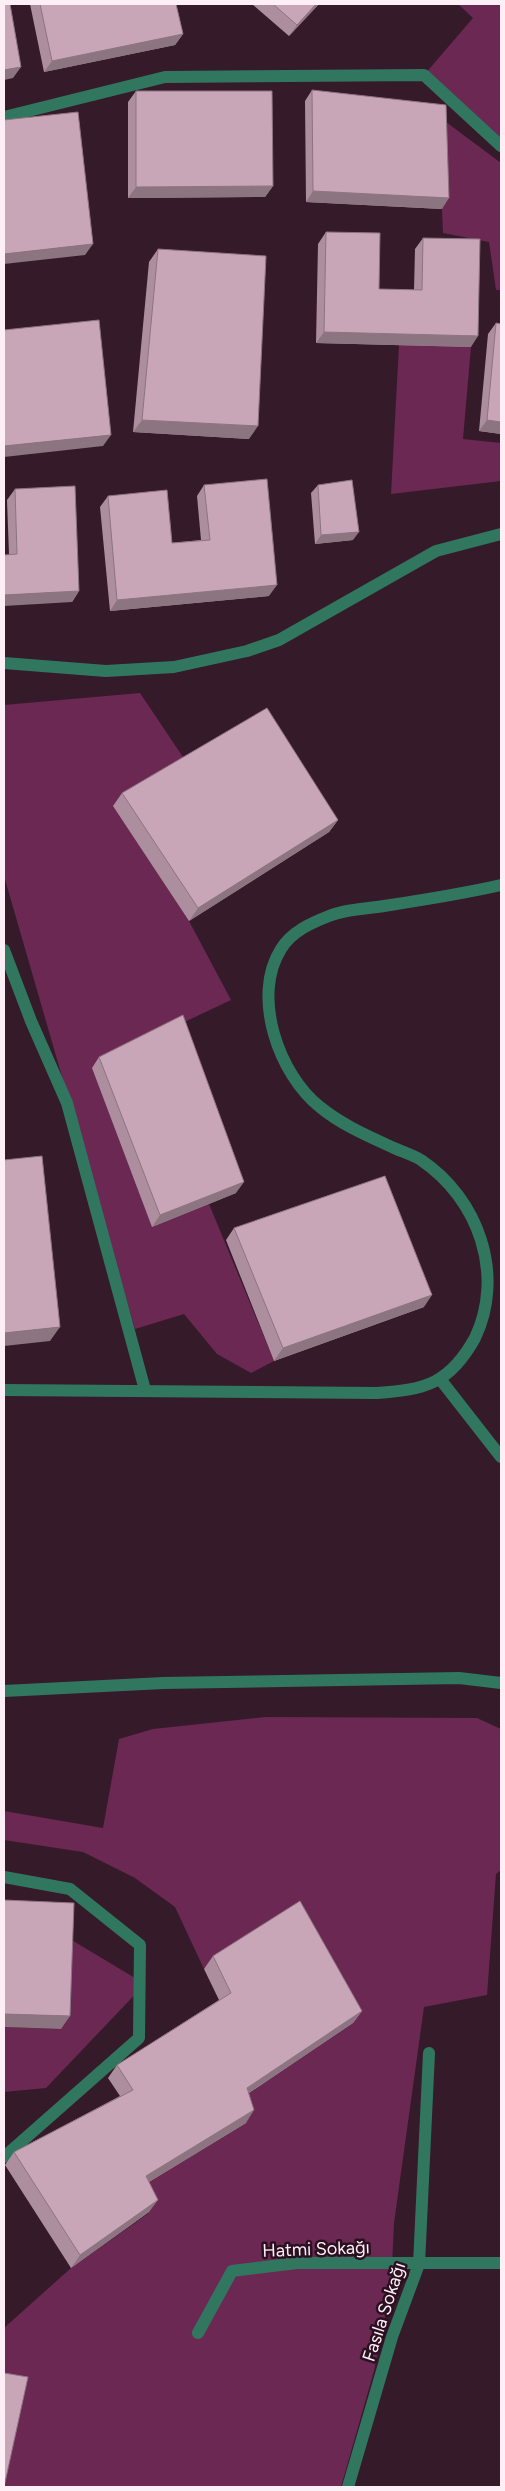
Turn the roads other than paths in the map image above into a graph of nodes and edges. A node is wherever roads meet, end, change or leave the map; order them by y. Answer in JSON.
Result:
{"nodes":[{"id":1,"x":4,"y":117,"type":"edge"},
{"id":2,"x":501,"y":146,"type":"edge"},
{"id":3,"x":501,"y":534,"type":"edge"},
{"id":4,"x":4,"y":663,"type":"edge"},
{"id":5,"x":501,"y":885,"type":"edge"},
{"id":6,"x":4,"y":950,"type":"edge"},
{"id":7,"x":440,"y":1379,"type":"junction"},
{"id":8,"x":4,"y":1390,"type":"edge"},
{"id":9,"x":145,"y":1390,"type":"junction"},
{"id":10,"x":501,"y":1457,"type":"edge"},
{"id":11,"x":501,"y":1684,"type":"edge"},
{"id":12,"x":4,"y":1691,"type":"edge"},
{"id":13,"x":4,"y":1877,"type":"edge"},
{"id":14,"x":429,"y":2053,"type":"dead end"},
{"id":15,"x":4,"y":2157,"type":"edge"},
{"id":16,"x":501,"y":2262,"type":"edge"},
{"id":17,"x":419,"y":2264,"type":"junction"},
{"id":18,"x":198,"y":2333,"type":"dead end"},
{"id":19,"x":348,"y":2487,"type":"edge"}],
"edges":[{"from":1,"to":2,"type":"street"},
{"from":3,"to":4,"type":"street"},
{"from":5,"to":7,"type":"street"},
{"from":6,"to":9,"type":"street"},
{"from":7,"to":9,"type":"street"},
{"from":7,"to":10,"type":"street"},
{"from":8,"to":9,"type":"street"},
{"from":11,"to":12,"type":"street"},
{"from":13,"to":15,"type":"street"},
{"from":14,"to":17,"type":"street","name":"Fasıla Sokağı"},
{"from":16,"to":17,"type":"street","name":"Hatmi Sokağı"},
{"from":17,"to":18,"type":"street","name":"Hatmi Sokağı"},
{"from":17,"to":19,"type":"street","name":"Fasıla Sokağı"}]}
